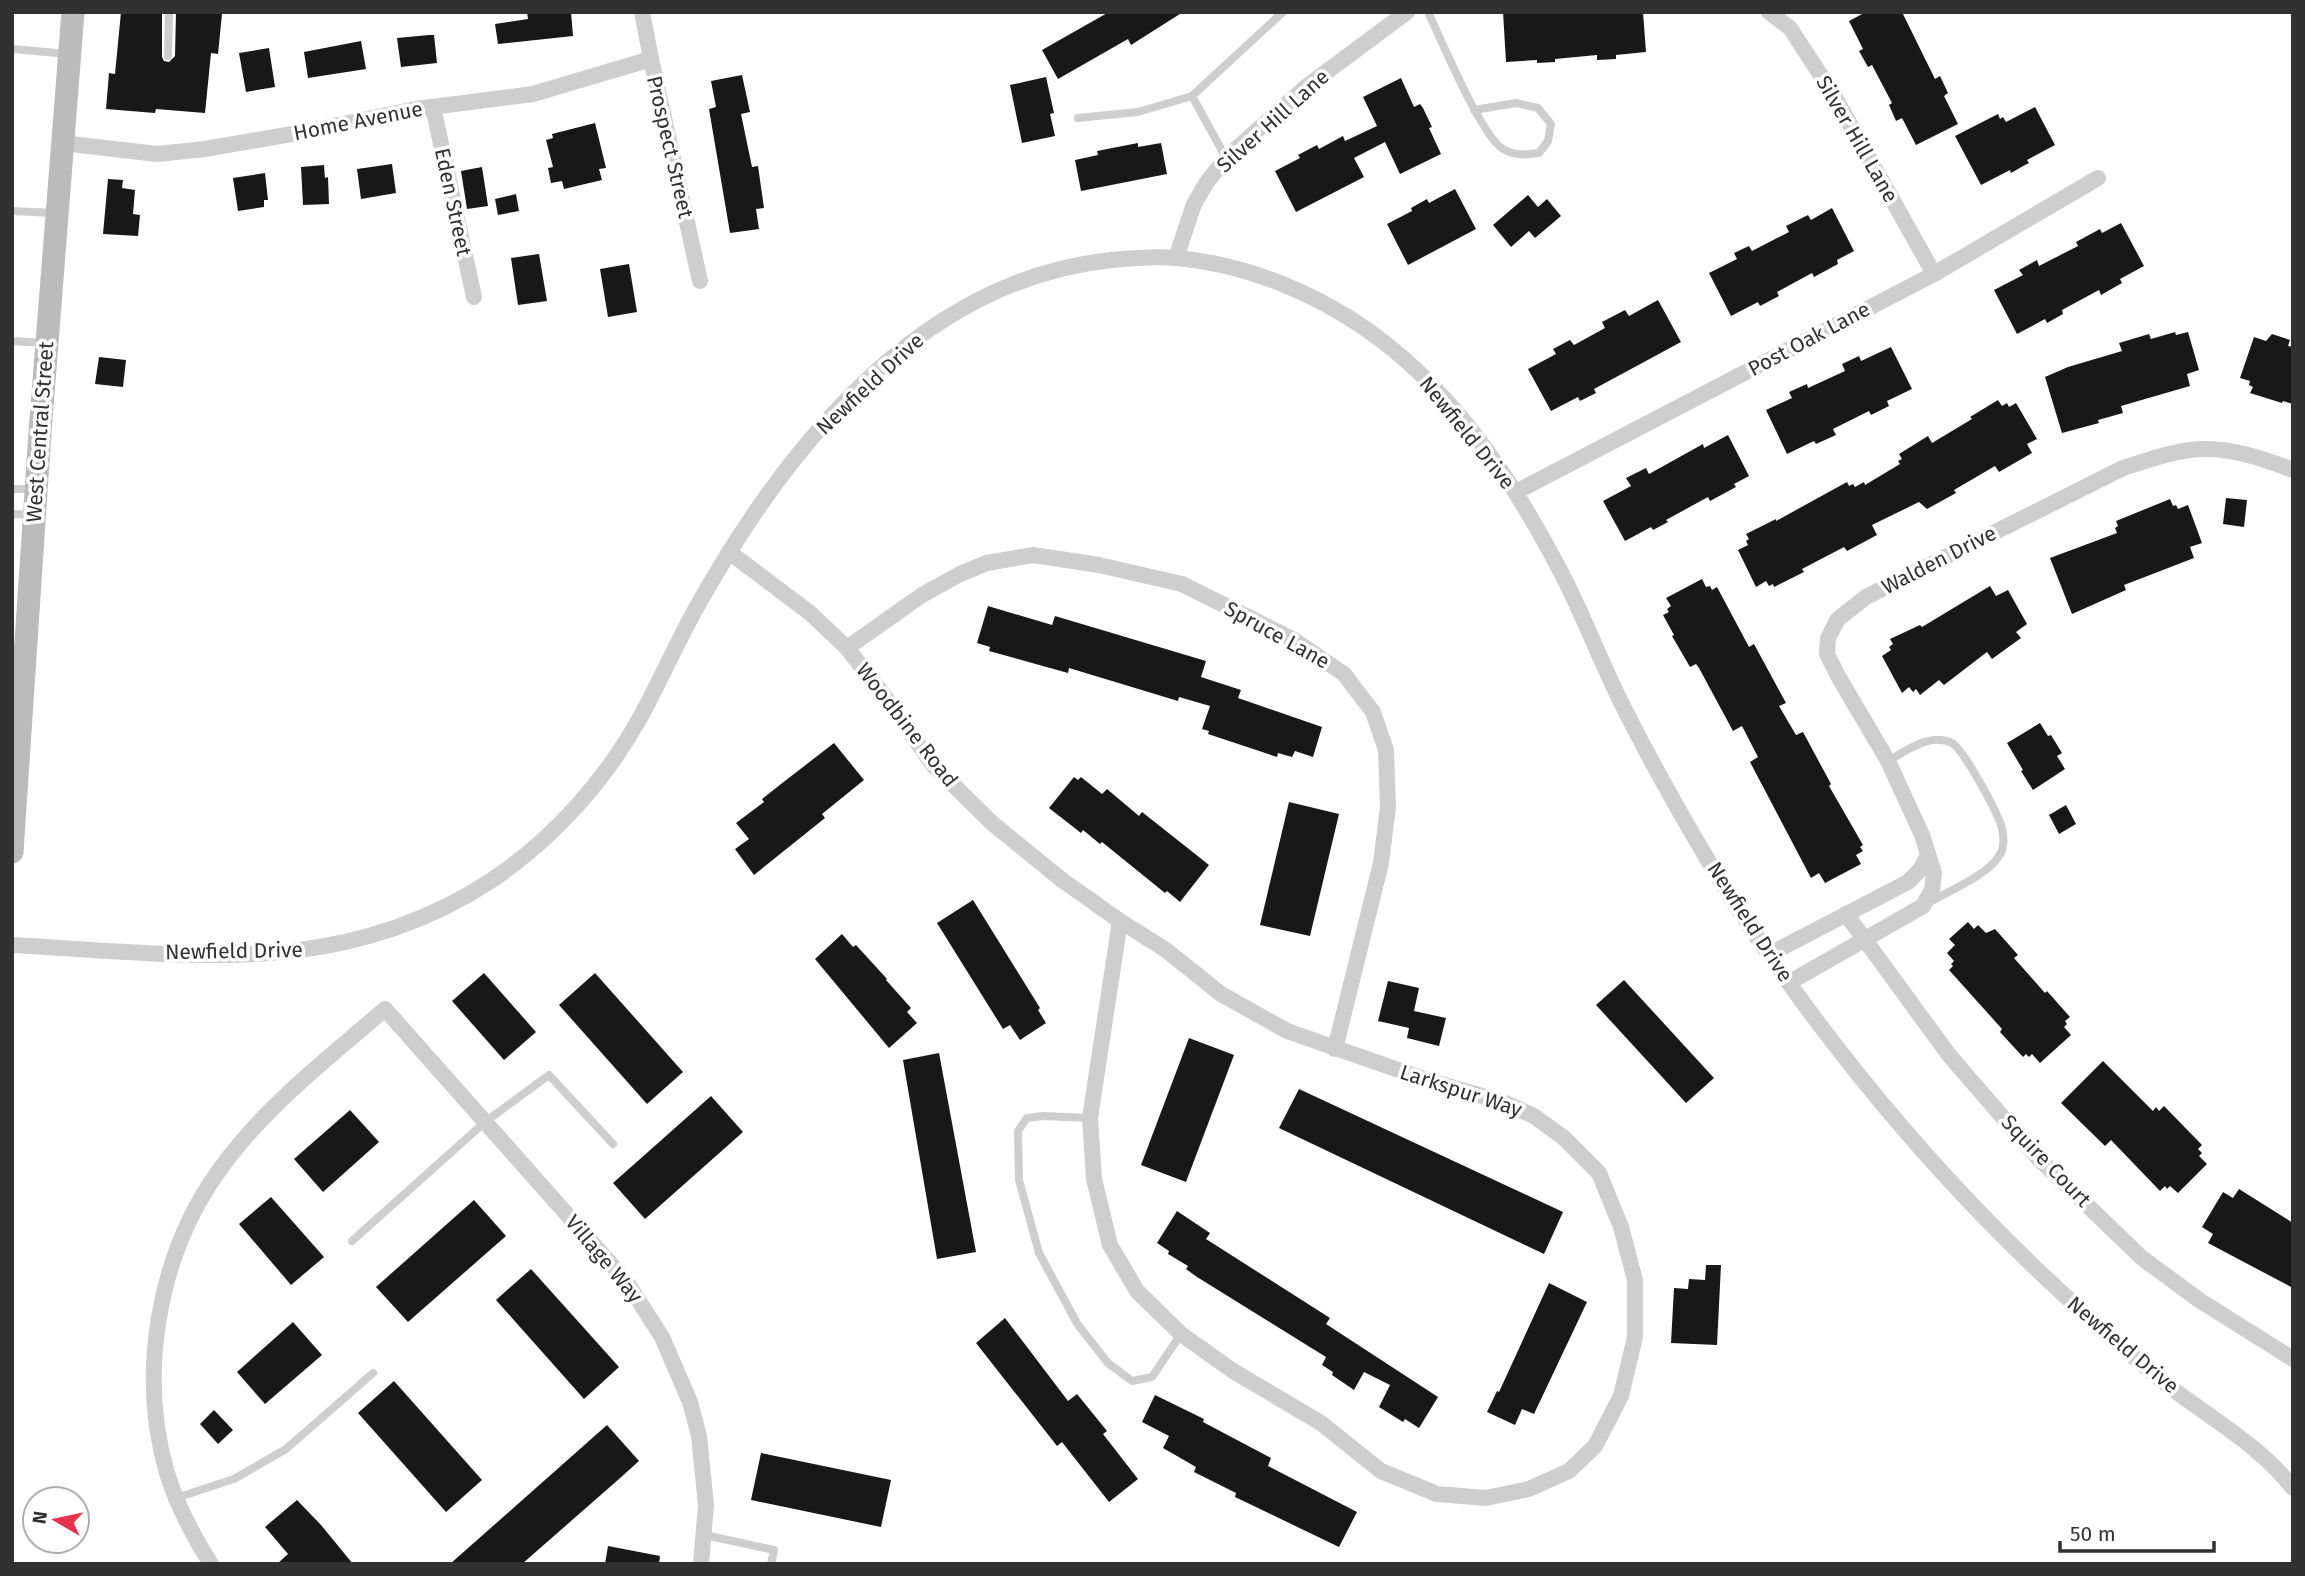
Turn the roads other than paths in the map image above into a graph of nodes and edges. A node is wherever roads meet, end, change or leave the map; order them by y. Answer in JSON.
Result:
{"nodes":[{"id":1,"x":73,"y":12,"type":"edge"},
{"id":2,"x":169,"y":12,"type":"edge"},
{"id":3,"x":642,"y":12,"type":"edge"},
{"id":4,"x":1283,"y":12,"type":"edge"},
{"id":5,"x":1407,"y":12,"type":"edge"},
{"id":6,"x":1428,"y":12,"type":"edge"},
{"id":7,"x":1769,"y":12,"type":"edge"},
{"id":8,"x":12,"y":49,"type":"edge"},
{"id":9,"x":70,"y":54,"type":"junction"},
{"id":10,"x":167,"y":56,"type":"dead end"},
{"id":11,"x":650,"y":59,"type":"junction"},
{"id":12,"x":1192,"y":96,"type":"junction"},
{"id":13,"x":433,"y":107,"type":"junction"},
{"id":14,"x":1474,"y":110,"type":"junction"},
{"id":15,"x":1078,"y":118,"type":"dead end"},
{"id":16,"x":62,"y":143,"type":"junction"},
{"id":17,"x":1227,"y":158,"type":"junction"},
{"id":18,"x":2098,"y":178,"type":"dead end"},
{"id":19,"x":12,"y":211,"type":"edge"},
{"id":20,"x":57,"y":213,"type":"junction"},
{"id":21,"x":1176,"y":258,"type":"junction"},
{"id":22,"x":1934,"y":274,"type":"junction"},
{"id":23,"x":700,"y":281,"type":"dead end"},
{"id":24,"x":474,"y":297,"type":"dead end"},
{"id":25,"x":12,"y":341,"type":"edge"},
{"id":26,"x":46,"y":343,"type":"junction"},
{"id":27,"x":2293,"y":470,"type":"edge"},
{"id":28,"x":12,"y":489,"type":"edge"},
{"id":29,"x":36,"y":489,"type":"junction"},
{"id":30,"x":1516,"y":492,"type":"junction"},
{"id":31,"x":23,"y":514,"type":"edge"},
{"id":32,"x":729,"y":552,"type":"junction"},
{"id":33,"x":847,"y":649,"type":"junction"},
{"id":34,"x":16,"y":752,"type":"edge"},
{"id":35,"x":1888,"y":761,"type":"junction"},
{"id":36,"x":13,"y":825,"type":"edge"},
{"id":37,"x":12,"y":852,"type":"edge"},
{"id":38,"x":1928,"y":855,"type":"junction"},
{"id":39,"x":1923,"y":906,"type":"junction"},
{"id":40,"x":1846,"y":915,"type":"junction"},
{"id":41,"x":1120,"y":920,"type":"junction"},
{"id":42,"x":1864,"y":940,"type":"junction"},
{"id":43,"x":12,"y":944,"type":"edge"},
{"id":44,"x":1770,"y":954,"type":"junction"},
{"id":45,"x":1790,"y":982,"type":"junction"},
{"id":46,"x":1335,"y":1049,"type":"junction"},
{"id":47,"x":1090,"y":1118,"type":"junction"},
{"id":48,"x":485,"y":1122,"type":"junction"},
{"id":49,"x":613,"y":1144,"type":"dead end"},
{"id":50,"x":352,"y":1241,"type":"dead end"},
{"id":51,"x":1181,"y":1334,"type":"junction"},
{"id":52,"x":2293,"y":1359,"type":"edge"},
{"id":53,"x":373,"y":1373,"type":"dead end"},
{"id":54,"x":2287,"y":1468,"type":"edge"},
{"id":55,"x":2293,"y":1488,"type":"edge"},
{"id":56,"x":176,"y":1498,"type":"junction"},
{"id":57,"x":705,"y":1535,"type":"junction"},
{"id":58,"x":211,"y":1564,"type":"edge"},
{"id":59,"x":701,"y":1564,"type":"edge"},
{"id":60,"x":771,"y":1564,"type":"edge"}],
"edges":[{"from":1,"to":9,"type":"main road","name":"West Central Street"},
{"from":2,"to":10,"type":"lane"},
{"from":3,"to":11,"type":"street","name":"Prospect Street"},
{"from":4,"to":12,"type":"lane"},
{"from":5,"to":17,"type":"street","name":"Silver Hill Lane"},
{"from":6,"to":14,"type":"lane"},
{"from":7,"to":22,"type":"street","name":"Silver Hill Lane"},
{"from":8,"to":9,"type":"lane"},
{"from":9,"to":16,"type":"main road","name":"West Central Street"},
{"from":11,"to":13,"type":"street","name":"Home Avenue"},
{"from":11,"to":23,"type":"street","name":"Prospect Street"},
{"from":12,"to":15,"type":"lane"},
{"from":12,"to":17,"type":"lane"},
{"from":13,"to":16,"type":"street","name":"Home Avenue"},
{"from":13,"to":24,"type":"street","name":"Eden Street"},
{"from":14,"to":14,"type":"lane"},
{"from":16,"to":20,"type":"main road","name":"West Central Street"},
{"from":17,"to":21,"type":"street","name":"Silver Hill Lane"},
{"from":18,"to":22,"type":"street","name":"Post Oak Lane"},
{"from":19,"to":20,"type":"lane"},
{"from":20,"to":26,"type":"main road","name":"West Central Street"},
{"from":21,"to":30,"type":"street","name":"Newfield Drive"},
{"from":21,"to":32,"type":"street","name":"Newfield Drive"},
{"from":22,"to":30,"type":"street","name":"Post Oak Lane"},
{"from":25,"to":26,"type":"lane"},
{"from":26,"to":29,"type":"main road","name":"West Central Street"},
{"from":27,"to":35,"type":"street","name":"Walden Drive"},
{"from":28,"to":29,"type":"lane"},
{"from":29,"to":31,"type":"main road","name":"West Central Street"},
{"from":30,"to":44,"type":"street","name":"Newfield Drive"},
{"from":31,"to":34,"type":"main road","name":"West Central Street"},
{"from":32,"to":33,"type":"street","name":"Woodbine Road"},
{"from":32,"to":43,"type":"street","name":"Newfield Drive"},
{"from":33,"to":41,"type":"street","name":"Woodbine Road"},
{"from":33,"to":46,"type":"street","name":"Spruce Lane"},
{"from":34,"to":36,"type":"main road","name":"West Central Street"},
{"from":35,"to":38,"type":"street","name":"Walden Drive"},
{"from":35,"to":39,"type":"lane"},
{"from":36,"to":37,"type":"main road","name":"West Central Street"},
{"from":38,"to":39,"type":"street","name":"Walden Drive"},
{"from":38,"to":40,"type":"street"},
{"from":39,"to":42,"type":"street"},
{"from":40,"to":42,"type":"street","name":"Squire Court"},
{"from":40,"to":44,"type":"street"},
{"from":41,"to":46,"type":"street","name":"Larkspur Way"},
{"from":41,"to":47,"type":"street","name":"Larkspur Way"},
{"from":42,"to":45,"type":"street"},
{"from":42,"to":52,"type":"street","name":"Squire Court"},
{"from":44,"to":45,"type":"street","name":"Newfield Drive"},
{"from":45,"to":54,"type":"street","name":"Newfield Drive"},
{"from":46,"to":51,"type":"street","name":"Larkspur Way"},
{"from":47,"to":51,"type":"street","name":"Larkspur Way"},
{"from":47,"to":51,"type":"lane"},
{"from":48,"to":49,"type":"lane"},
{"from":48,"to":50,"type":"lane"},
{"from":48,"to":56,"type":"street","name":"Village Way"},
{"from":48,"to":57,"type":"street","name":"Village Way"},
{"from":53,"to":56,"type":"lane"},
{"from":54,"to":55,"type":"street","name":"Newfield Drive"},
{"from":56,"to":58,"type":"street"},
{"from":57,"to":59,"type":"street","name":"Village Way"},
{"from":57,"to":60,"type":"lane"}]}
